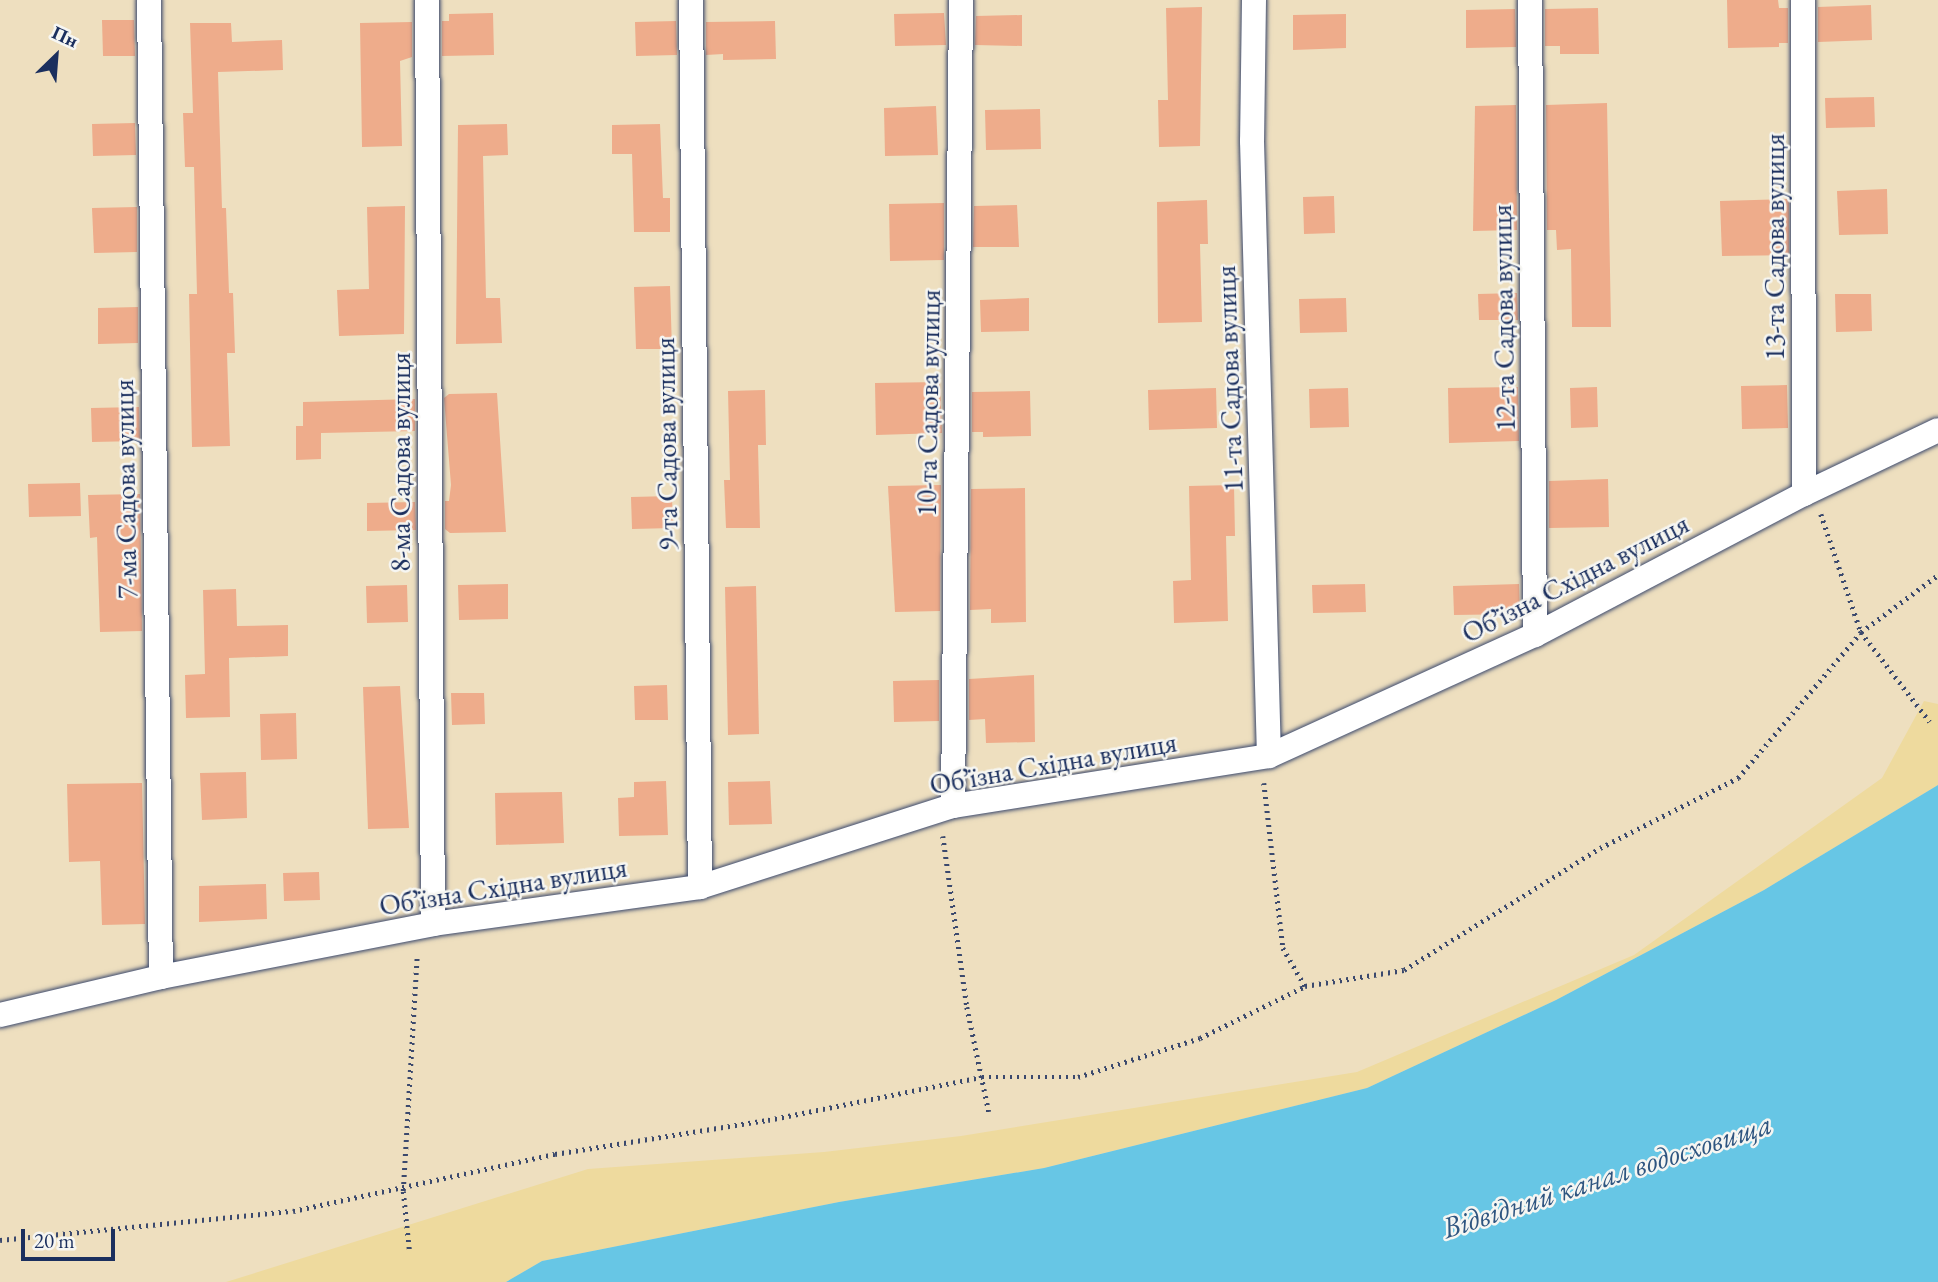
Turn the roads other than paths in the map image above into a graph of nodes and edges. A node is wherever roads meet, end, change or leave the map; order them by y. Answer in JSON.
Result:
{"nodes":[{"id":1,"x":149,"y":0,"type":"edge"},
{"id":2,"x":427,"y":0,"type":"edge"},
{"id":3,"x":691,"y":0,"type":"edge"},
{"id":4,"x":961,"y":0,"type":"edge"},
{"id":5,"x":1254,"y":0,"type":"edge"},
{"id":6,"x":1530,"y":0,"type":"edge"},
{"id":7,"x":1803,"y":0,"type":"edge"},
{"id":8,"x":1938,"y":430,"type":"edge"},
{"id":9,"x":1808,"y":492,"type":"junction"},
{"id":10,"x":1535,"y":635,"type":"junction"},
{"id":11,"x":1265,"y":757,"type":"junction"},
{"id":12,"x":946,"y":808,"type":"junction"},
{"id":13,"x":700,"y":887,"type":"junction"},
{"id":14,"x":426,"y":926,"type":"junction"},
{"id":15,"x":161,"y":977,"type":"junction"},
{"id":16,"x":0,"y":1015,"type":"edge"}],
"edges":[{"from":1,"to":15,"type":"street","name":"7-ма Садова вулиця"},
{"from":2,"to":14,"type":"street","name":"8-ма Садова вулиця"},
{"from":3,"to":13,"type":"street","name":"9-та Садова вулиця"},
{"from":4,"to":12,"type":"street","name":"10-та Садова вулиця"},
{"from":5,"to":11,"type":"street","name":"11-та Садова вулиця"},
{"from":6,"to":10,"type":"street","name":"12-та Садова вулиця"},
{"from":7,"to":9,"type":"street","name":"13-та Садова вулиця"},
{"from":8,"to":9,"type":"street","name":"Обʼїзна Східна вулиця"},
{"from":9,"to":10,"type":"street","name":"Обʼїзна Східна вулиця"},
{"from":10,"to":11,"type":"street","name":"Обʼїзна Східна вулиця"},
{"from":11,"to":12,"type":"street","name":"Обʼїзна Східна вулиця"},
{"from":12,"to":13,"type":"street","name":"Обʼїзна Східна вулиця"},
{"from":13,"to":14,"type":"street","name":"Обʼїзна Східна вулиця"},
{"from":14,"to":15,"type":"street","name":"Обʼїзна Східна вулиця"},
{"from":15,"to":16,"type":"street","name":"Обʼїзна Східна вулиця"}]}
